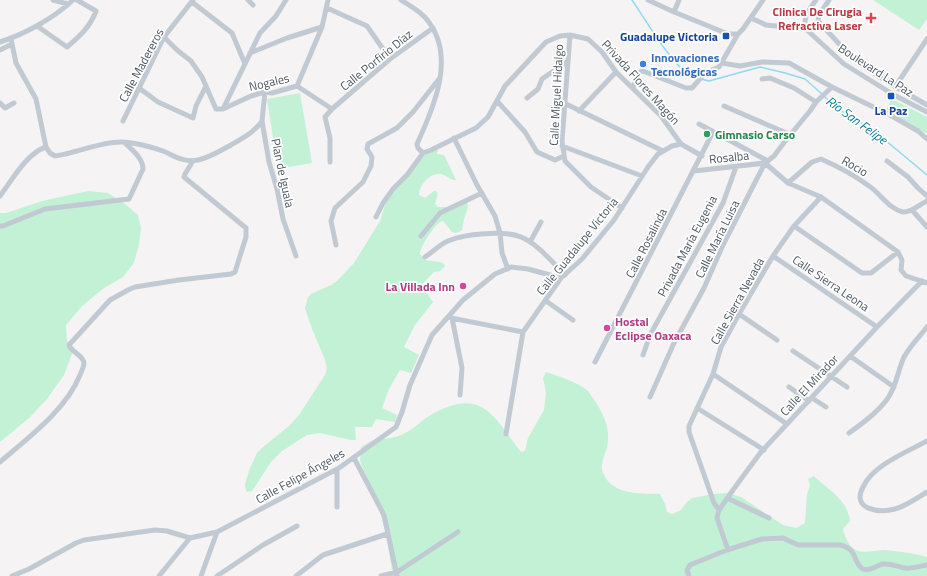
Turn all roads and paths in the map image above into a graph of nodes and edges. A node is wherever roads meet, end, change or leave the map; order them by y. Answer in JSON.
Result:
{"nodes":[{"id":1,"x":54,"y":0,"type":"edge"},
{"id":2,"x":73,"y":0,"type":"edge"},
{"id":3,"x":77,"y":0,"type":"edge"},
{"id":4,"x":248,"y":0,"type":"edge"},
{"id":5,"x":286,"y":0,"type":"edge"},
{"id":6,"x":328,"y":0,"type":"edge"},
{"id":7,"x":401,"y":0,"type":"edge"},
{"id":8,"x":648,"y":0,"type":"edge"},
{"id":9,"x":679,"y":0,"type":"edge"},
{"id":10,"x":763,"y":0,"type":"edge"},
{"id":11,"x":816,"y":0,"type":"edge"},
{"id":12,"x":829,"y":0,"type":"edge"},
{"id":13,"x":192,"y":1,"type":"edge"},
{"id":14,"x":68,"y":4,"type":"junction"},
{"id":15,"x":253,"y":5,"type":"dead end"},
{"id":16,"x":327,"y":8,"type":"junction"},
{"id":17,"x":674,"y":12,"type":"junction"},
{"id":18,"x":751,"y":18,"type":"junction"},
{"id":19,"x":37,"y":26,"type":"junction"},
{"id":20,"x":322,"y":27,"type":"junction"},
{"id":21,"x":433,"y":28,"type":"junction"},
{"id":22,"x":806,"y":28,"type":"junction"},
{"id":23,"x":738,"y":34,"type":"junction"},
{"id":24,"x":570,"y":35,"type":"junction"},
{"id":25,"x":164,"y":37,"type":"junction"},
{"id":26,"x":927,"y":39,"type":"edge"},
{"id":27,"x":11,"y":41,"type":"junction"},
{"id":28,"x":0,"y":42,"type":"edge"},
{"id":29,"x":0,"y":50,"type":"edge"},
{"id":30,"x":250,"y":53,"type":"junction"},
{"id":31,"x":390,"y":59,"type":"junction"},
{"id":32,"x":568,"y":61,"type":"junction"},
{"id":33,"x":722,"y":63,"type":"junction"},
{"id":34,"x":245,"y":64,"type":"junction"},
{"id":35,"x":616,"y":72,"type":"junction"},
{"id":36,"x":441,"y":77,"type":"junction"},
{"id":37,"x":762,"y":79,"type":"dead end"},
{"id":38,"x":206,"y":86,"type":"junction"},
{"id":39,"x":297,"y":86,"type":"junction"},
{"id":40,"x":832,"y":87,"type":"junction"},
{"id":41,"x":895,"y":87,"type":"junction"},
{"id":42,"x":139,"y":88,"type":"junction"},
{"id":43,"x":633,"y":88,"type":"junction"},
{"id":44,"x":265,"y":92,"type":"junction"},
{"id":45,"x":527,"y":98,"type":"dead end"},
{"id":46,"x":497,"y":101,"type":"junction"},
{"id":47,"x":817,"y":101,"type":"junction"},
{"id":48,"x":0,"y":103,"type":"edge"},
{"id":49,"x":14,"y":103,"type":"dead end"},
{"id":50,"x":564,"y":104,"type":"junction"},
{"id":51,"x":927,"y":105,"type":"edge"},
{"id":52,"x":724,"y":106,"type":"dead end"},
{"id":53,"x":223,"y":109,"type":"junction"},
{"id":54,"x":332,"y":109,"type":"junction"},
{"id":55,"x":579,"y":111,"type":"junction"},
{"id":56,"x":927,"y":112,"type":"edge"},
{"id":57,"x":123,"y":121,"type":"dead end"},
{"id":58,"x":262,"y":121,"type":"junction"},
{"id":59,"x":699,"y":124,"type":"dead end"},
{"id":60,"x":713,"y":132,"type":"junction"},
{"id":61,"x":791,"y":135,"type":"junction"},
{"id":62,"x":454,"y":138,"type":"junction"},
{"id":63,"x":927,"y":139,"type":"edge"},
{"id":64,"x":124,"y":142,"type":"junction"},
{"id":65,"x":681,"y":144,"type":"junction"},
{"id":66,"x":562,"y":146,"type":"junction"},
{"id":67,"x":46,"y":147,"type":"junction"},
{"id":68,"x":663,"y":151,"type":"junction"},
{"id":69,"x":422,"y":153,"type":"junction"},
{"id":70,"x":564,"y":156,"type":"junction"},
{"id":71,"x":702,"y":156,"type":"junction"},
{"id":72,"x":193,"y":161,"type":"junction"},
{"id":73,"x":887,"y":161,"type":"dead end"},
{"id":74,"x":330,"y":162,"type":"dead end"},
{"id":75,"x":767,"y":162,"type":"junction"},
{"id":76,"x":736,"y":167,"type":"junction"},
{"id":77,"x":694,"y":171,"type":"junction"},
{"id":78,"x":642,"y":176,"type":"junction"},
{"id":79,"x":788,"y":183,"type":"junction"},
{"id":80,"x":482,"y":193,"type":"junction"},
{"id":81,"x":0,"y":196,"type":"edge"},
{"id":82,"x":927,"y":196,"type":"edge"},
{"id":83,"x":821,"y":197,"type":"junction"},
{"id":84,"x":927,"y":200,"type":"edge"},
{"id":85,"x":622,"y":208,"type":"junction"},
{"id":86,"x":912,"y":210,"type":"junction"},
{"id":87,"x":376,"y":217,"type":"dead end"},
{"id":88,"x":541,"y":222,"type":"dead end"},
{"id":89,"x":0,"y":226,"type":"edge"},
{"id":90,"x":794,"y":226,"type":"junction"},
{"id":91,"x":927,"y":227,"type":"edge"},
{"id":92,"x":500,"y":233,"type":"junction"},
{"id":93,"x":421,"y":236,"type":"dead end"},
{"id":94,"x":530,"y":242,"type":"junction"},
{"id":95,"x":336,"y":244,"type":"dead end"},
{"id":96,"x":898,"y":252,"type":"junction"},
{"id":97,"x":296,"y":256,"type":"dead end"},
{"id":98,"x":773,"y":256,"type":"junction"},
{"id":99,"x":426,"y":257,"type":"dead end"},
{"id":100,"x":508,"y":268,"type":"junction"},
{"id":101,"x":563,"y":276,"type":"junction"},
{"id":102,"x":924,"y":282,"type":"edge"},
{"id":103,"x":546,"y":301,"type":"junction"},
{"id":104,"x":739,"y":314,"type":"junction"},
{"id":105,"x":451,"y":318,"type":"junction"},
{"id":106,"x":573,"y":320,"type":"dead end"},
{"id":107,"x":876,"y":327,"type":"junction"},
{"id":108,"x":927,"y":327,"type":"edge"},
{"id":109,"x":523,"y":332,"type":"junction"},
{"id":110,"x":777,"y":340,"type":"dead end"},
{"id":111,"x":793,"y":351,"type":"dead end"},
{"id":112,"x":642,"y":355,"type":"dead end"},
{"id":113,"x":850,"y":356,"type":"junction"},
{"id":114,"x":595,"y":362,"type":"dead end"},
{"id":115,"x":712,"y":374,"type":"junction"},
{"id":116,"x":831,"y":376,"type":"junction"},
{"id":117,"x":789,"y":387,"type":"dead end"},
{"id":118,"x":847,"y":387,"type":"dead end"},
{"id":119,"x":894,"y":387,"type":"junction"},
{"id":120,"x":460,"y":395,"type":"dead end"},
{"id":121,"x":650,"y":397,"type":"dead end"},
{"id":122,"x":810,"y":399,"type":"junction"},
{"id":123,"x":826,"y":407,"type":"dead end"},
{"id":124,"x":697,"y":408,"type":"junction"},
{"id":125,"x":787,"y":424,"type":"junction"},
{"id":126,"x":849,"y":433,"type":"dead end"},
{"id":127,"x":506,"y":434,"type":"dead end"},
{"id":128,"x":927,"y":441,"type":"edge"},
{"id":129,"x":764,"y":450,"type":"junction"},
{"id":130,"x":354,"y":458,"type":"junction"},
{"id":131,"x":0,"y":462,"type":"edge"},
{"id":132,"x":337,"y":469,"type":"junction"},
{"id":133,"x":927,"y":492,"type":"edge"},
{"id":134,"x":727,"y":498,"type":"junction"},
{"id":135,"x":337,"y":508,"type":"dead end"},
{"id":136,"x":719,"y":510,"type":"junction"},
{"id":137,"x":769,"y":518,"type":"dead end"},
{"id":138,"x":297,"y":526,"type":"dead end"},
{"id":139,"x":217,"y":532,"type":"junction"},
{"id":140,"x":458,"y":532,"type":"dead end"},
{"id":141,"x":387,"y":534,"type":"junction"},
{"id":142,"x":190,"y":538,"type":"junction"},
{"id":143,"x":728,"y":550,"type":"junction"},
{"id":144,"x":927,"y":565,"type":"edge"},
{"id":145,"x":397,"y":574,"type":"edge"},
{"id":146,"x":12,"y":576,"type":"edge"},
{"id":147,"x":159,"y":576,"type":"edge"},
{"id":148,"x":201,"y":576,"type":"edge"},
{"id":149,"x":217,"y":576,"type":"edge"},
{"id":150,"x":296,"y":576,"type":"edge"},
{"id":151,"x":381,"y":576,"type":"edge"},
{"id":152,"x":689,"y":576,"type":"edge"}],
"edges":[{"from":1,"to":14,"type":"street"},
{"from":2,"to":14,"type":"street"},
{"from":3,"to":19,"type":"street"},
{"from":4,"to":15,"type":"street"},
{"from":5,"to":30,"type":"street"},
{"from":6,"to":16,"type":"street"},
{"from":7,"to":21,"type":"street"},
{"from":8,"to":17,"type":"street"},
{"from":9,"to":17,"type":"street"},
{"from":10,"to":18,"type":"street"},
{"from":11,"to":22,"type":"street"},
{"from":12,"to":41,"type":"street","name":"Boulevard La Paz"},
{"from":13,"to":25,"type":"street","name":"Calle Madereros"},
{"from":13,"to":34,"type":"street"},
{"from":14,"to":19,"type":"street"},
{"from":16,"to":20,"type":"street"},
{"from":16,"to":31,"type":"street"},
{"from":17,"to":23,"type":"street"},
{"from":18,"to":22,"type":"street"},
{"from":18,"to":23,"type":"street"},
{"from":19,"to":27,"type":"street"},
{"from":20,"to":30,"type":"street"},
{"from":20,"to":39,"type":"street"},
{"from":21,"to":31,"type":"street","name":"Calle Porfirio Díaz"},
{"from":21,"to":36,"type":"street"},
{"from":22,"to":56,"type":"street","name":"Boulevard La Paz"},
{"from":23,"to":33,"type":"street"},
{"from":24,"to":32,"type":"street","name":"Calle Miguel Hidalgo"},
{"from":24,"to":35,"type":"street","name":"Privada Flores Magón"},
{"from":24,"to":46,"type":"street","name":"Privada Flores Magón"},
{"from":25,"to":38,"type":"street"},
{"from":25,"to":42,"type":"street","name":"Calle Madereros"},
{"from":26,"to":41,"type":"street"},
{"from":27,"to":28,"type":"street"},
{"from":27,"to":29,"type":"street"},
{"from":27,"to":67,"type":"street"},
{"from":30,"to":34,"type":"street"},
{"from":31,"to":54,"type":"street","name":"Calle Porfirio Díaz"},
{"from":32,"to":45,"type":"street"},
{"from":32,"to":50,"type":"street","name":"Calle Miguel Hidalgo"},
{"from":33,"to":40,"type":"street"},
{"from":33,"to":43,"type":"street"},
{"from":34,"to":53,"type":"street"},
{"from":35,"to":43,"type":"street","name":"Privada Flores Magón"},
{"from":35,"to":55,"type":"street"},
{"from":36,"to":69,"type":"street"},
{"from":36,"to":95,"type":"street"},
{"from":37,"to":47,"type":"street"},
{"from":38,"to":42,"type":"street"},
{"from":38,"to":53,"type":"street"},
{"from":39,"to":44,"type":"street","name":"Nogales"},
{"from":39,"to":54,"type":"street"},
{"from":40,"to":47,"type":"street","name":"Calle María Luisa"},
{"from":40,"to":63,"type":"street"},
{"from":41,"to":51,"type":"street","name":"Boulevard La Paz"},
{"from":42,"to":57,"type":"street","name":"Calle Madereros"},
{"from":43,"to":65,"type":"street","name":"Privada Flores Magón"},
{"from":44,"to":53,"type":"street","name":"Nogales"},
{"from":44,"to":58,"type":"street","name":"Plan de Iguala"},
{"from":46,"to":62,"type":"street","name":"Privada Flores Magón"},
{"from":46,"to":70,"type":"street","name":"Calle Miguel Hidalgo"},
{"from":47,"to":61,"type":"street","name":"Calle María Luisa"},
{"from":48,"to":49,"type":"street"},
{"from":50,"to":55,"type":"street"},
{"from":50,"to":66,"type":"street","name":"Calle Miguel Hidalgo"},
{"from":52,"to":61,"type":"street"},
{"from":54,"to":74,"type":"street"},
{"from":55,"to":68,"type":"street"},
{"from":58,"to":72,"type":"street"},
{"from":58,"to":97,"type":"street","name":"Plan de Iguala"},
{"from":59,"to":60,"type":"street"},
{"from":60,"to":71,"type":"street","name":"Calle Rosalinda"},
{"from":60,"to":75,"type":"street"},
{"from":61,"to":75,"type":"street","name":"Calle María Luisa"},
{"from":62,"to":69,"type":"street","name":"Privada Flores Magón"},
{"from":62,"to":80,"type":"street"},
{"from":64,"to":67,"type":"street"},
{"from":64,"to":72,"type":"street"},
{"from":64,"to":89,"type":"street"},
{"from":65,"to":68,"type":"street","name":"Calle Guadalupe Victoria"},
{"from":65,"to":71,"type":"street","name":"Privada Flores Magón"},
{"from":66,"to":70,"type":"street","name":"Calle Miguel Hidalgo"},
{"from":66,"to":78,"type":"street"},
{"from":67,"to":81,"type":"street"},
{"from":68,"to":78,"type":"street","name":"Calle Guadalupe Victoria"},
{"from":69,"to":87,"type":"street"},
{"from":70,"to":85,"type":"street","name":"Calle Miguel Hidalgo"},
{"from":71,"to":77,"type":"street","name":"Calle Rosalinda"},
{"from":72,"to":131,"type":"street"},
{"from":73,"to":82,"type":"street"},
{"from":75,"to":76,"type":"street","name":"Rosalba"},
{"from":75,"to":79,"type":"street"},
{"from":75,"to":121,"type":"street","name":"Calle María Luisa"},
{"from":76,"to":77,"type":"street","name":"Rosalba"},
{"from":76,"to":112,"type":"street","name":"Privada María Eugenia"},
{"from":77,"to":114,"type":"street","name":"Calle Rosalinda"},
{"from":78,"to":85,"type":"street","name":"Calle Guadalupe Victoria"},
{"from":79,"to":83,"type":"street"},
{"from":79,"to":86,"type":"street","name":"Rocio"},
{"from":80,"to":92,"type":"street"},
{"from":80,"to":93,"type":"street"},
{"from":83,"to":90,"type":"street","name":"Calle Sierra Nevada"},
{"from":83,"to":96,"type":"street"},
{"from":84,"to":86,"type":"street"},
{"from":85,"to":101,"type":"street","name":"Calle Guadalupe Victoria"},
{"from":86,"to":91,"type":"street"},
{"from":88,"to":94,"type":"street"},
{"from":90,"to":96,"type":"street"},
{"from":90,"to":98,"type":"street","name":"Calle Sierra Nevada"},
{"from":92,"to":94,"type":"street"},
{"from":92,"to":99,"type":"street"},
{"from":92,"to":100,"type":"street"},
{"from":94,"to":101,"type":"street"},
{"from":96,"to":102,"type":"street"},
{"from":98,"to":104,"type":"street","name":"Calle Sierra Nevada"},
{"from":98,"to":107,"type":"street","name":"Calle Sierra Leona"},
{"from":100,"to":101,"type":"street"},
{"from":100,"to":105,"type":"street","name":"Calle Felipe Ángeles"},
{"from":101,"to":103,"type":"street","name":"Calle Guadalupe Victoria"},
{"from":102,"to":107,"type":"street","name":"Calle El Mirador"},
{"from":103,"to":106,"type":"street"},
{"from":103,"to":109,"type":"street","name":"Calle Guadalupe Victoria"},
{"from":104,"to":110,"type":"street"},
{"from":104,"to":115,"type":"street","name":"Calle Sierra Nevada"},
{"from":105,"to":109,"type":"street"},
{"from":105,"to":120,"type":"street"},
{"from":105,"to":130,"type":"street","name":"Calle Felipe Ángeles"},
{"from":107,"to":113,"type":"street","name":"Calle El Mirador"},
{"from":108,"to":119,"type":"street"},
{"from":109,"to":127,"type":"street"},
{"from":111,"to":116,"type":"street"},
{"from":113,"to":116,"type":"street","name":"Calle El Mirador"},
{"from":113,"to":119,"type":"street"},
{"from":115,"to":124,"type":"street","name":"Calle Sierra Nevada"},
{"from":115,"to":125,"type":"street"},
{"from":116,"to":118,"type":"street"},
{"from":116,"to":122,"type":"street","name":"Calle El Mirador"},
{"from":117,"to":122,"type":"street"},
{"from":119,"to":126,"type":"street"},
{"from":122,"to":123,"type":"street"},
{"from":122,"to":125,"type":"street","name":"Calle El Mirador"},
{"from":124,"to":129,"type":"street"},
{"from":124,"to":136,"type":"street","name":"Calle Sierra Nevada"},
{"from":125,"to":129,"type":"street","name":"Calle El Mirador"},
{"from":128,"to":133,"type":"street"},
{"from":129,"to":134,"type":"street","name":"Calle El Mirador"},
{"from":130,"to":132,"type":"street","name":"Calle Felipe Ángeles"},
{"from":130,"to":141,"type":"street"},
{"from":132,"to":135,"type":"street"},
{"from":132,"to":139,"type":"street","name":"Calle Felipe Ángeles"},
{"from":134,"to":136,"type":"street","name":"Calle El Mirador"},
{"from":134,"to":137,"type":"street"},
{"from":136,"to":143,"type":"street"},
{"from":138,"to":149,"type":"street"},
{"from":139,"to":142,"type":"street","name":"Calle Felipe Ángeles"},
{"from":139,"to":148,"type":"street"},
{"from":140,"to":145,"type":"street"},
{"from":141,"to":145,"type":"street"},
{"from":141,"to":150,"type":"street"},
{"from":142,"to":146,"type":"street","name":"Calle Felipe Ángeles"},
{"from":142,"to":147,"type":"street"},
{"from":143,"to":144,"type":"street"},
{"from":143,"to":152,"type":"street"},
{"from":145,"to":151,"type":"street"}]}
